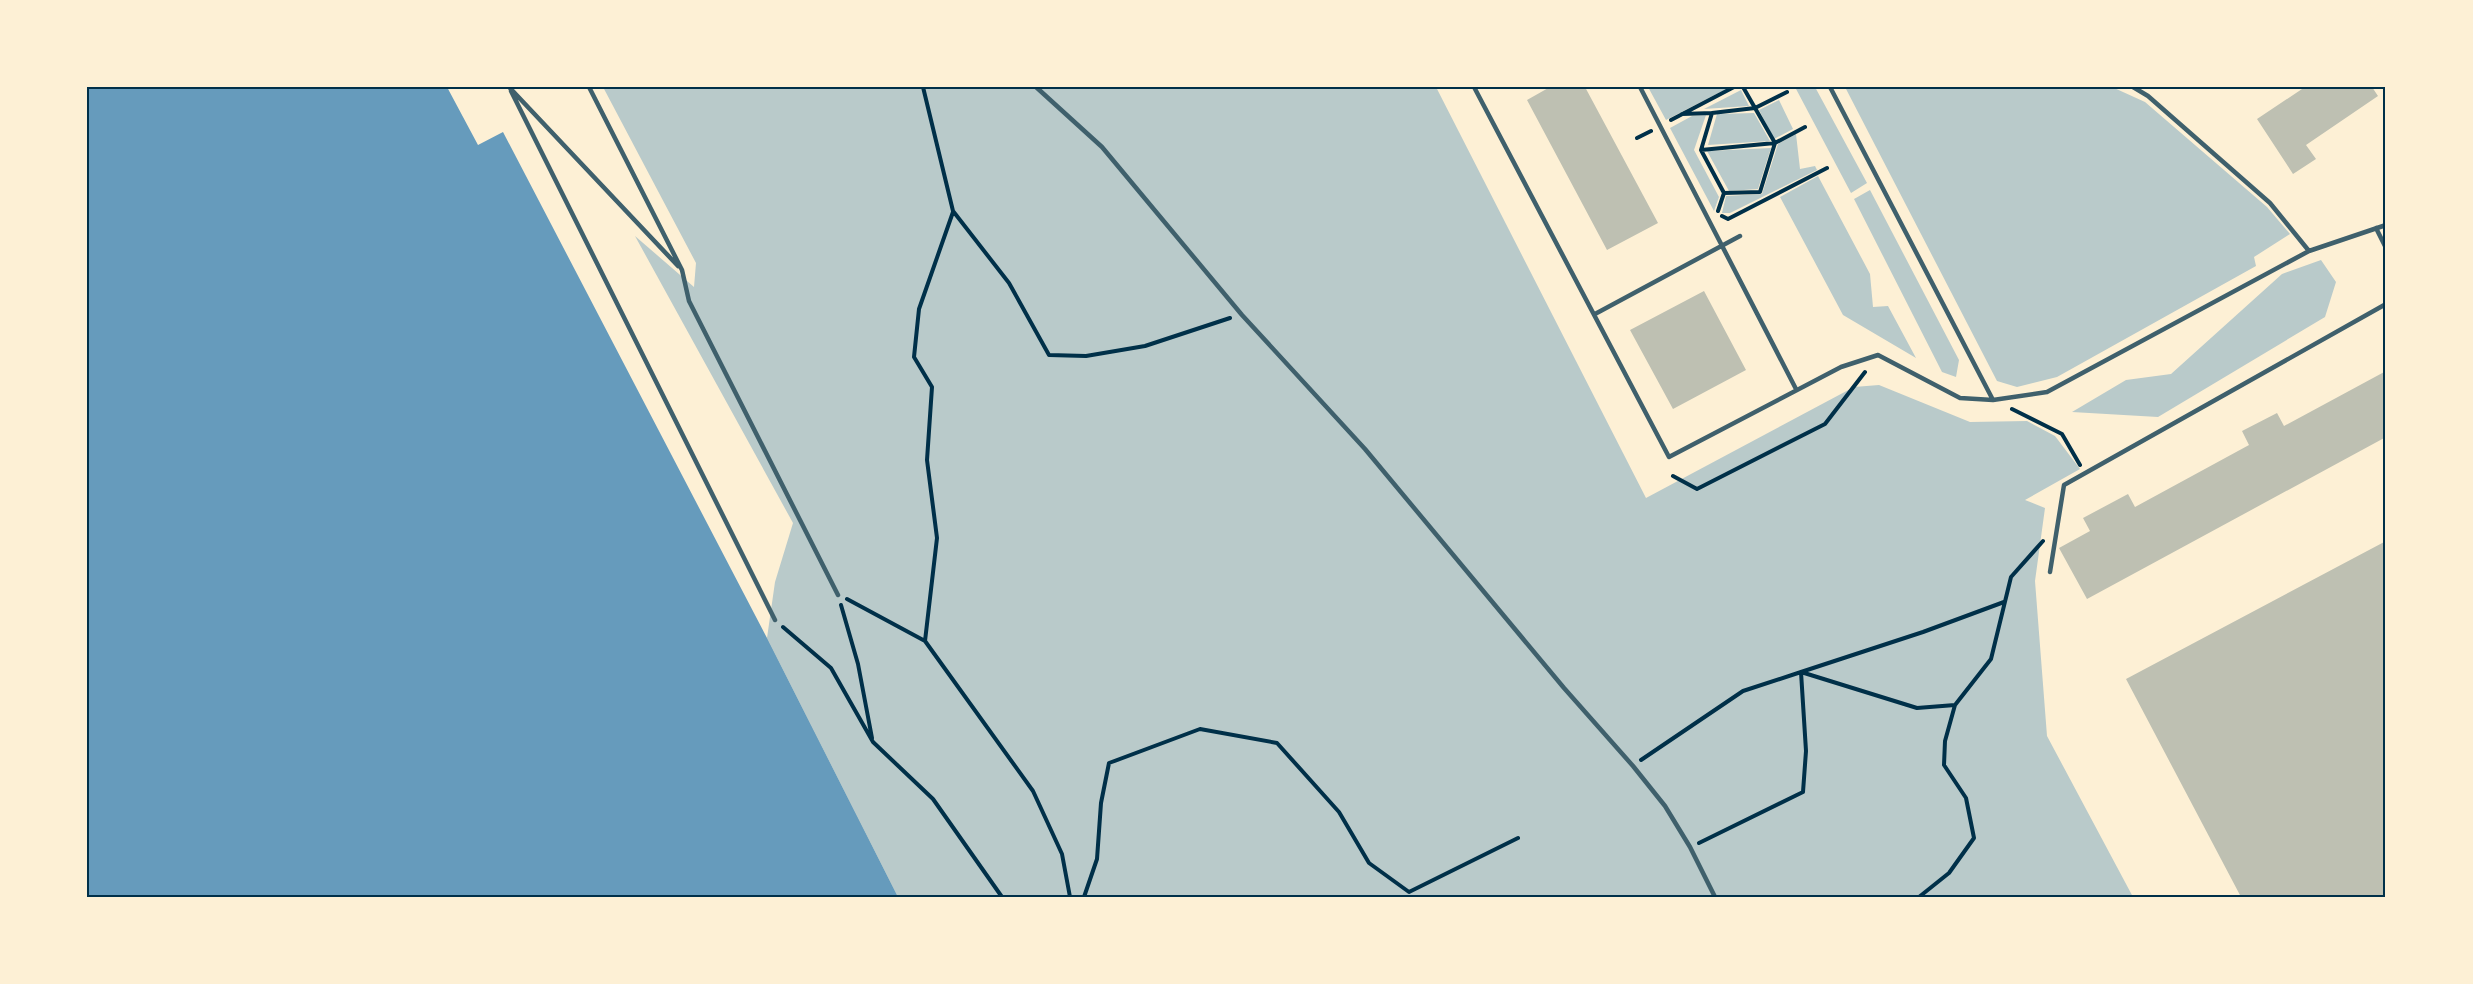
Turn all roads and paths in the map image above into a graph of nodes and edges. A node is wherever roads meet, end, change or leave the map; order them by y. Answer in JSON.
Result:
{"nodes":[{"id":1,"x":589,"y":87,"type":"edge"},
{"id":2,"x":923,"y":87,"type":"edge"},
{"id":3,"x":1036,"y":87,"type":"edge"},
{"id":4,"x":1474,"y":87,"type":"edge"},
{"id":5,"x":1640,"y":87,"type":"edge"},
{"id":6,"x":1734,"y":87,"type":"edge"},
{"id":7,"x":1743,"y":87,"type":"edge"},
{"id":8,"x":1830,"y":87,"type":"edge"},
{"id":9,"x":2133,"y":87,"type":"edge"},
{"id":10,"x":510,"y":89,"type":"edge"},
{"id":11,"x":1787,"y":92,"type":"dead end"},
{"id":12,"x":1755,"y":108,"type":"junction"},
{"id":13,"x":1712,"y":113,"type":"junction"},
{"id":14,"x":1682,"y":114,"type":"junction"},
{"id":15,"x":1664,"y":124,"type":"dead end"},
{"id":16,"x":1805,"y":127,"type":"dead end"},
{"id":17,"x":1655,"y":129,"type":"dead end"},
{"id":18,"x":1637,"y":138,"type":"dead end"},
{"id":19,"x":1774,"y":143,"type":"junction"},
{"id":20,"x":1701,"y":150,"type":"junction"},
{"id":21,"x":1827,"y":168,"type":"dead end"},
{"id":22,"x":1724,"y":193,"type":"junction"},
{"id":23,"x":953,"y":211,"type":"junction"},
{"id":24,"x":1709,"y":212,"type":"dead end"},
{"id":25,"x":1717,"y":215,"type":"junction"},
{"id":26,"x":2386,"y":225,"type":"edge"},
{"id":27,"x":2376,"y":228,"type":"junction"},
{"id":28,"x":1740,"y":236,"type":"dead end"},
{"id":29,"x":1722,"y":245,"type":"junction"},
{"id":30,"x":2386,"y":248,"type":"edge"},
{"id":31,"x":2309,"y":251,"type":"junction"},
{"id":32,"x":682,"y":270,"type":"junction"},
{"id":33,"x":2386,"y":304,"type":"edge"},
{"id":34,"x":1595,"y":314,"type":"junction"},
{"id":35,"x":1242,"y":315,"type":"junction"},
{"id":36,"x":1878,"y":355,"type":"junction"},
{"id":37,"x":1796,"y":389,"type":"junction"},
{"id":38,"x":1993,"y":400,"type":"junction"},
{"id":39,"x":2085,"y":474,"type":"junction"},
{"id":40,"x":1673,"y":476,"type":"dead end"},
{"id":41,"x":2058,"y":525,"type":"junction"},
{"id":42,"x":2050,"y":572,"type":"dead end"},
{"id":43,"x":838,"y":594,"type":"junction"},
{"id":44,"x":2005,"y":602,"type":"junction"},
{"id":45,"x":775,"y":620,"type":"joint"},
{"id":46,"x":925,"y":641,"type":"junction"},
{"id":47,"x":1801,"y":672,"type":"junction"},
{"id":48,"x":1955,"y":705,"type":"junction"},
{"id":49,"x":873,"y":742,"type":"junction"},
{"id":50,"x":1633,"y":766,"type":"junction"},
{"id":51,"x":1518,"y":838,"type":"dead end"},
{"id":52,"x":1690,"y":847,"type":"junction"},
{"id":53,"x":1002,"y":897,"type":"edge"},
{"id":54,"x":1070,"y":897,"type":"edge"},
{"id":55,"x":1084,"y":897,"type":"edge"},
{"id":56,"x":1715,"y":897,"type":"edge"},
{"id":57,"x":1919,"y":897,"type":"edge"}],
"edges":[{"from":1,"to":32,"type":"lane"},
{"from":2,"to":23,"type":"path"},
{"from":3,"to":35,"type":"lane"},
{"from":4,"to":34,"type":"lane"},
{"from":5,"to":29,"type":"lane"},
{"from":6,"to":14,"type":"path"},
{"from":7,"to":12,"type":"path"},
{"from":8,"to":38,"type":"lane"},
{"from":9,"to":31,"type":"lane"},
{"from":10,"to":32,"type":"lane"},
{"from":10,"to":45,"type":"lane"},
{"from":11,"to":12,"type":"path"},
{"from":12,"to":13,"type":"path"},
{"from":12,"to":19,"type":"path"},
{"from":13,"to":14,"type":"path"},
{"from":13,"to":20,"type":"path"},
{"from":14,"to":15,"type":"path"},
{"from":16,"to":19,"type":"path"},
{"from":17,"to":18,"type":"path"},
{"from":19,"to":20,"type":"path"},
{"from":19,"to":22,"type":"path"},
{"from":20,"to":22,"type":"path"},
{"from":21,"to":25,"type":"path"},
{"from":22,"to":25,"type":"path"},
{"from":23,"to":35,"type":"path"},
{"from":23,"to":46,"type":"path"},
{"from":24,"to":25,"type":"path"},
{"from":26,"to":27,"type":"lane"},
{"from":27,"to":30,"type":"lane"},
{"from":27,"to":31,"type":"lane"},
{"from":28,"to":29,"type":"lane"},
{"from":29,"to":34,"type":"lane"},
{"from":29,"to":37,"type":"lane"},
{"from":31,"to":38,"type":"lane"},
{"from":32,"to":43,"type":"lane"},
{"from":33,"to":39,"type":"lane"},
{"from":34,"to":37,"type":"lane"},
{"from":35,"to":50,"type":"lane"},
{"from":36,"to":37,"type":"lane"},
{"from":36,"to":38,"type":"lane"},
{"from":36,"to":40,"type":"path"},
{"from":38,"to":39,"type":"path"},
{"from":39,"to":41,"type":"lane"},
{"from":41,"to":42,"type":"lane"},
{"from":41,"to":44,"type":"path"},
{"from":43,"to":46,"type":"path"},
{"from":43,"to":49,"type":"path"},
{"from":44,"to":47,"type":"path"},
{"from":44,"to":48,"type":"path"},
{"from":45,"to":49,"type":"path"},
{"from":46,"to":54,"type":"path"},
{"from":47,"to":48,"type":"path"},
{"from":47,"to":50,"type":"path"},
{"from":47,"to":52,"type":"path"},
{"from":48,"to":57,"type":"path"},
{"from":49,"to":53,"type":"path"},
{"from":50,"to":52,"type":"lane"},
{"from":51,"to":55,"type":"path"},
{"from":52,"to":56,"type":"lane"}]}
